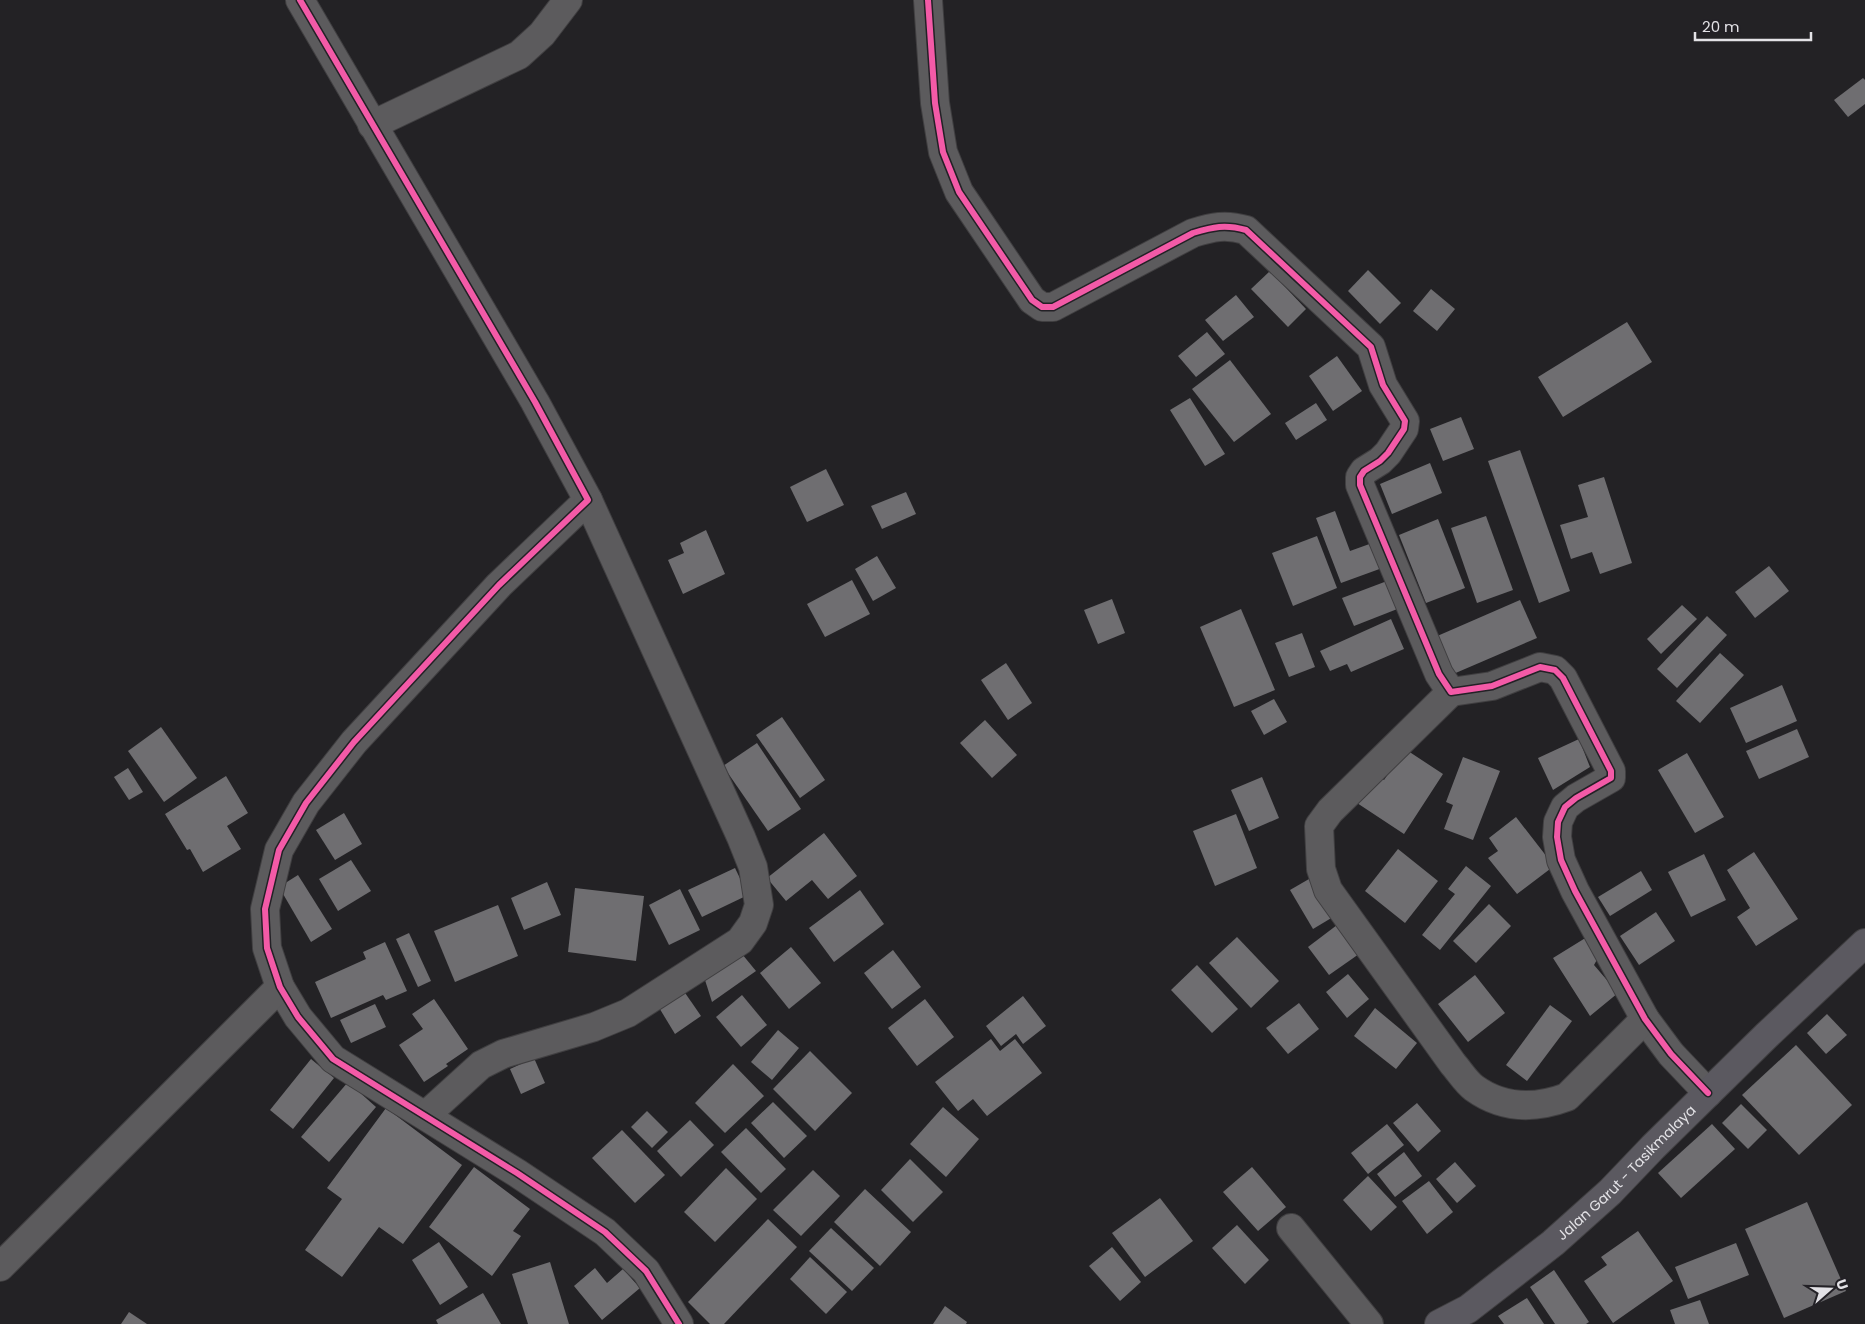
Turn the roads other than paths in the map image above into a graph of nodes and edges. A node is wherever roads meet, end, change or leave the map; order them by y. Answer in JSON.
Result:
{"nodes":[{"id":1,"x":300,"y":0,"type":"edge"},
{"id":2,"x":568,"y":0,"type":"edge"},
{"id":3,"x":928,"y":0,"type":"edge"},
{"id":4,"x":372,"y":125,"type":"junction"},
{"id":5,"x":588,"y":500,"type":"junction"},
{"id":6,"x":1451,"y":692,"type":"junction"},
{"id":7,"x":1865,"y":943,"type":"edge"},
{"id":8,"x":280,"y":987,"type":"junction"},
{"id":9,"x":1644,"y":1019,"type":"junction"},
{"id":10,"x":1708,"y":1093,"type":"junction"},
{"id":11,"x":426,"y":1115,"type":"junction"},
{"id":12,"x":1291,"y":1228,"type":"dead end"},
{"id":13,"x":0,"y":1267,"type":"edge"},
{"id":14,"x":679,"y":1324,"type":"edge"},
{"id":15,"x":1370,"y":1324,"type":"edge"},
{"id":16,"x":1439,"y":1324,"type":"edge"}],
"edges":[{"from":1,"to":4,"type":"street"},
{"from":2,"to":4,"type":"street"},
{"from":3,"to":6,"type":"street"},
{"from":4,"to":5,"type":"street"},
{"from":5,"to":8,"type":"street"},
{"from":5,"to":11,"type":"street"},
{"from":6,"to":9,"type":"street"},
{"from":6,"to":9,"type":"street"},
{"from":7,"to":10,"type":"main road","name":"Jalan Garut - Tasikmalaya"},
{"from":8,"to":11,"type":"street"},
{"from":8,"to":13,"type":"street"},
{"from":9,"to":10,"type":"street"},
{"from":10,"to":16,"type":"main road","name":"Jalan Garut - Tasikmalaya"},
{"from":11,"to":14,"type":"street"},
{"from":12,"to":15,"type":"street"}]}
